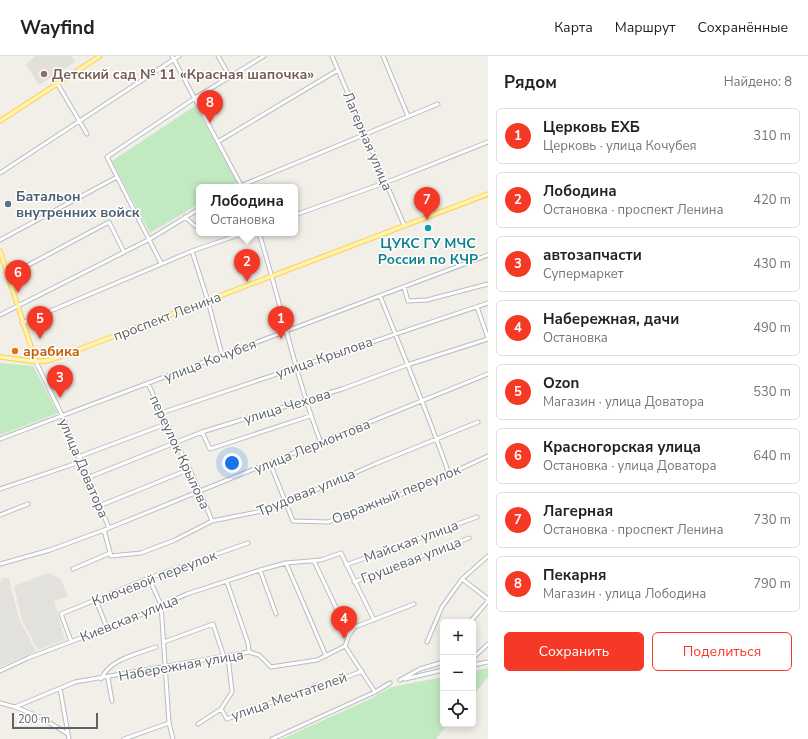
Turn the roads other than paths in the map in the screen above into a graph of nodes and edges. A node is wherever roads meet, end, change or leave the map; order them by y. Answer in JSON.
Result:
{"nodes":[{"id":1,"x":100,"y":56,"type":"edge"},
{"id":2,"x":179,"y":56,"type":"edge"},
{"id":3,"x":218,"y":56,"type":"edge"},
{"id":4,"x":264,"y":56,"type":"edge"},
{"id":5,"x":332,"y":56,"type":"edge"},
{"id":6,"x":383,"y":56,"type":"edge"},
{"id":7,"x":173,"y":58,"type":"edge"},
{"id":8,"x":338,"y":70,"type":"junction"},
{"id":9,"x":230,"y":77,"type":"junction"},
{"id":10,"x":57,"y":83,"type":"junction"},
{"id":11,"x":195,"y":98,"type":"junction"},
{"id":12,"x":438,"y":104,"type":"dead end"},
{"id":13,"x":408,"y":116,"type":"junction"},
{"id":14,"x":0,"y":120,"type":"edge"},
{"id":15,"x":80,"y":122,"type":"junction"},
{"id":16,"x":365,"y":133,"type":"junction"},
{"id":17,"x":87,"y":134,"type":"dead end"},
{"id":18,"x":219,"y":141,"type":"junction"},
{"id":19,"x":488,"y":142,"type":"edge"},
{"id":20,"x":0,"y":173,"type":"edge"},
{"id":21,"x":117,"y":178,"type":"junction"},
{"id":22,"x":385,"y":182,"type":"junction"},
{"id":23,"x":240,"y":184,"type":"edge"},
{"id":24,"x":246,"y":184,"type":"edge"},
{"id":25,"x":488,"y":194,"type":"edge"},
{"id":26,"x":196,"y":211,"type":"edge"},
{"id":27,"x":298,"y":214,"type":"edge"},
{"id":28,"x":185,"y":217,"type":"junction"},
{"id":29,"x":404,"y":225,"type":"junction"},
{"id":30,"x":196,"y":226,"type":"edge"},
{"id":31,"x":235,"y":236,"type":"edge"},
{"id":32,"x":260,"y":236,"type":"edge"},
{"id":33,"x":150,"y":239,"type":"junction"},
{"id":34,"x":0,"y":240,"type":"edge"},
{"id":35,"x":0,"y":251,"type":"edge"},
{"id":36,"x":192,"y":251,"type":"junction"},
{"id":37,"x":124,"y":252,"type":"junction"},
{"id":38,"x":488,"y":255,"type":"edge"},
{"id":39,"x":161,"y":263,"type":"junction"},
{"id":40,"x":8,"y":276,"type":"junction"},
{"id":41,"x":273,"y":277,"type":"junction"},
{"id":42,"x":488,"y":284,"type":"edge"},
{"id":43,"x":404,"y":287,"type":"junction"},
{"id":44,"x":380,"y":296,"type":"junction"},
{"id":45,"x":208,"y":301,"type":"junction"},
{"id":46,"x":488,"y":302,"type":"edge"},
{"id":47,"x":17,"y":307,"type":"junction"},
{"id":48,"x":477,"y":307,"type":"junction"},
{"id":49,"x":0,"y":315,"type":"edge"},
{"id":50,"x":22,"y":323,"type":"junction"},
{"id":51,"x":285,"y":332,"type":"junction"},
{"id":52,"x":395,"y":333,"type":"junction"},
{"id":53,"x":488,"y":339,"type":"edge"},
{"id":54,"x":222,"y":355,"type":"junction"},
{"id":55,"x":0,"y":357,"type":"edge"},
{"id":56,"x":36,"y":362,"type":"junction"},
{"id":57,"x":407,"y":365,"type":"junction"},
{"id":58,"x":297,"y":366,"type":"junction"},
{"id":59,"x":488,"y":374,"type":"edge"},
{"id":60,"x":148,"y":383,"type":"junction"},
{"id":61,"x":305,"y":400,"type":"junction"},
{"id":62,"x":423,"y":400,"type":"junction"},
{"id":63,"x":161,"y":413,"type":"junction"},
{"id":64,"x":62,"y":415,"type":"junction"},
{"id":65,"x":310,"y":416,"type":"junction"},
{"id":66,"x":478,"y":422,"type":"dead end"},
{"id":67,"x":166,"y":424,"type":"junction"},
{"id":68,"x":202,"y":432,"type":"junction"},
{"id":69,"x":0,"y":439,"type":"edge"},
{"id":70,"x":436,"y":439,"type":"junction"},
{"id":71,"x":177,"y":442,"type":"junction"},
{"id":72,"x":321,"y":443,"type":"junction"},
{"id":73,"x":488,"y":456,"type":"edge"},
{"id":74,"x":78,"y":457,"type":"junction"},
{"id":75,"x":80,"y":462,"type":"junction"},
{"id":76,"x":270,"y":463,"type":"junction"},
{"id":77,"x":190,"y":469,"type":"junction"},
{"id":78,"x":449,"y":474,"type":"junction"},
{"id":79,"x":87,"y":478,"type":"junction"},
{"id":80,"x":0,"y":489,"type":"edge"},
{"id":81,"x":201,"y":491,"type":"junction"},
{"id":82,"x":286,"y":503,"type":"junction"},
{"id":83,"x":28,"y":504,"type":"dead end"},
{"id":84,"x":99,"y":506,"type":"junction"},
{"id":85,"x":0,"y":515,"type":"edge"},
{"id":86,"x":476,"y":517,"type":"dead end"},
{"id":87,"x":212,"y":521,"type":"junction"},
{"id":88,"x":109,"y":528,"type":"junction"},
{"id":89,"x":104,"y":530,"type":"junction"},
{"id":90,"x":469,"y":538,"type":"dead end"},
{"id":91,"x":248,"y":543,"type":"dead end"},
{"id":92,"x":110,"y":553,"type":"junction"},
{"id":93,"x":488,"y":556,"type":"edge"},
{"id":94,"x":314,"y":561,"type":"junction"},
{"id":95,"x":286,"y":563,"type":"junction"},
{"id":96,"x":0,"y":564,"type":"edge"},
{"id":97,"x":346,"y":565,"type":"junction"},
{"id":98,"x":72,"y":569,"type":"dead end"},
{"id":99,"x":260,"y":570,"type":"junction"},
{"id":100,"x":149,"y":578,"type":"junction"},
{"id":101,"x":462,"y":579,"type":"junction"},
{"id":102,"x":227,"y":582,"type":"junction"},
{"id":103,"x":354,"y":582,"type":"junction"},
{"id":104,"x":96,"y":600,"type":"junction"},
{"id":105,"x":488,"y":600,"type":"edge"},
{"id":106,"x":414,"y":604,"type":"dead end"},
{"id":107,"x":161,"y":605,"type":"junction"},
{"id":108,"x":276,"y":614,"type":"dead end"},
{"id":109,"x":472,"y":619,"type":"edge"},
{"id":110,"x":374,"y":620,"type":"junction"},
{"id":111,"x":107,"y":628,"type":"junction"},
{"id":112,"x":349,"y":635,"type":"junction"},
{"id":113,"x":71,"y":642,"type":"junction"},
{"id":114,"x":164,"y":642,"type":"junction"},
{"id":115,"x":427,"y":642,"type":"dead end"},
{"id":116,"x":488,"y":644,"type":"edge"},
{"id":117,"x":345,"y":646,"type":"junction"},
{"id":118,"x":156,"y":647,"type":"dead end"},
{"id":119,"x":249,"y":652,"type":"junction"},
{"id":120,"x":476,"y":655,"type":"edge"},
{"id":121,"x":326,"y":656,"type":"junction"},
{"id":122,"x":226,"y":657,"type":"junction"},
{"id":123,"x":488,"y":662,"type":"edge"},
{"id":124,"x":440,"y":663,"type":"edge"},
{"id":125,"x":476,"y":664,"type":"edge"},
{"id":126,"x":166,"y":668,"type":"junction"},
{"id":127,"x":0,"y":671,"type":"edge"},
{"id":128,"x":362,"y":671,"type":"junction"},
{"id":129,"x":440,"y":671,"type":"edge"},
{"id":130,"x":108,"y":678,"type":"junction"},
{"id":131,"x":101,"y":679,"type":"junction"},
{"id":132,"x":390,"y":683,"type":"dead end"},
{"id":133,"x":60,"y":688,"type":"junction"},
{"id":134,"x":376,"y":692,"type":"junction"},
{"id":135,"x":112,"y":701,"type":"dead end"},
{"id":136,"x":0,"y":703,"type":"edge"},
{"id":137,"x":15,"y":707,"type":"junction"},
{"id":138,"x":221,"y":709,"type":"junction"},
{"id":139,"x":169,"y":723,"type":"junction"},
{"id":140,"x":198,"y":724,"type":"dead end"},
{"id":141,"x":68,"y":734,"type":"junction"},
{"id":142,"x":69,"y":739,"type":"edge"},
{"id":143,"x":124,"y":739,"type":"edge"},
{"id":144,"x":174,"y":739,"type":"edge"},
{"id":145,"x":272,"y":739,"type":"edge"}],
"edges":[{"from":1,"to":10,"type":"main road"},
{"from":2,"to":7,"type":"street"},
{"from":3,"to":9,"type":"street"},
{"from":4,"to":9,"type":"street"},
{"from":5,"to":8,"type":"street","name":"Лагерная улица"},
{"from":6,"to":13,"type":"street"},
{"from":7,"to":11,"type":"street"},
{"from":7,"to":15,"type":"street"},
{"from":8,"to":16,"type":"street","name":"Лагерная улица"},
{"from":8,"to":18,"type":"street"},
{"from":9,"to":11,"type":"street"},
{"from":10,"to":14,"type":"main road"},
{"from":10,"to":15,"type":"street"},
{"from":11,"to":18,"type":"street"},
{"from":11,"to":21,"type":"street"},
{"from":12,"to":13,"type":"street"},
{"from":13,"to":16,"type":"street"},
{"from":15,"to":17,"type":"street"},
{"from":15,"to":20,"type":"street"},
{"from":16,"to":22,"type":"street","name":"Лагерная улица"},
{"from":16,"to":24,"type":"street"},
{"from":18,"to":23,"type":"street"},
{"from":19,"to":22,"type":"street"},
{"from":21,"to":33,"type":"street"},
{"from":21,"to":34,"type":"street"},
{"from":22,"to":27,"type":"street"},
{"from":22,"to":29,"type":"street","name":"Лагерная улица"},
{"from":25,"to":29,"type":"main road","name":"проспект Ленина"},
{"from":26,"to":28,"type":"street"},
{"from":28,"to":30,"type":"street"},
{"from":28,"to":33,"type":"street"},
{"from":29,"to":41,"type":"main road","name":"проспект Ленина"},
{"from":31,"to":36,"type":"street"},
{"from":32,"to":41,"type":"street"},
{"from":33,"to":37,"type":"street"},
{"from":33,"to":39,"type":"street"},
{"from":35,"to":40,"type":"main road","name":"улица Доватора"},
{"from":36,"to":39,"type":"street"},
{"from":36,"to":45,"type":"street"},
{"from":37,"to":40,"type":"street"},
{"from":37,"to":47,"type":"street"},
{"from":38,"to":43,"type":"street","name":"улица Кочубея"},
{"from":39,"to":50,"type":"street"},
{"from":40,"to":47,"type":"main road","name":"улица Доватора"},
{"from":41,"to":45,"type":"main road","name":"проспект Ленина"},
{"from":41,"to":51,"type":"street"},
{"from":42,"to":43,"type":"street"},
{"from":43,"to":44,"type":"street","name":"улица Кочубея"},
{"from":44,"to":51,"type":"street","name":"улица Кочубея"},
{"from":44,"to":52,"type":"street"},
{"from":45,"to":54,"type":"street"},
{"from":45,"to":56,"type":"main road","name":"проспект Ленина"},
{"from":46,"to":48,"type":"street","name":"улица Крылова"},
{"from":47,"to":49,"type":"street"},
{"from":47,"to":50,"type":"main road","name":"улица Доватора"},
{"from":48,"to":52,"type":"street","name":"улица Крылова"},
{"from":48,"to":53,"type":"street","name":"улица Чехова"},
{"from":50,"to":56,"type":"main road","name":"улица Доватора"},
{"from":51,"to":54,"type":"street","name":"улица Кочубея"},
{"from":51,"to":58,"type":"street"},
{"from":52,"to":57,"type":"street"},
{"from":52,"to":58,"type":"street","name":"улица Крылова"},
{"from":53,"to":57,"type":"street","name":"улица Чехова"},
{"from":54,"to":60,"type":"street","name":"улица Кочубея"},
{"from":55,"to":56,"type":"main road","name":"проспект Ленина"},
{"from":56,"to":64,"type":"street","name":"улица Доватора"},
{"from":57,"to":61,"type":"street","name":"улица Чехова"},
{"from":57,"to":62,"type":"street"},
{"from":58,"to":61,"type":"street"},
{"from":58,"to":63,"type":"street","name":"улица Крылова"},
{"from":59,"to":62,"type":"street","name":"улица Лермонтова"},
{"from":60,"to":63,"type":"street","name":"переулок Крылова"},
{"from":60,"to":64,"type":"street","name":"улица Кочубея"},
{"from":61,"to":65,"type":"street"},
{"from":61,"to":68,"type":"street","name":"улица Чехова"},
{"from":62,"to":70,"type":"street"},
{"from":62,"to":72,"type":"street","name":"улица Лермонтова"},
{"from":63,"to":67,"type":"street","name":"переулок Крылова"},
{"from":64,"to":69,"type":"street","name":"улица Кочубея"},
{"from":64,"to":74,"type":"street","name":"улица Доватора"},
{"from":65,"to":68,"type":"street"},
{"from":65,"to":72,"type":"street"},
{"from":66,"to":70,"type":"street","name":"Трудовая улица"},
{"from":67,"to":71,"type":"street","name":"переулок Крылова"},
{"from":67,"to":74,"type":"street"},
{"from":68,"to":71,"type":"street","name":"улица Чехова"},
{"from":70,"to":78,"type":"street"},
{"from":70,"to":82,"type":"street","name":"Трудовая улица"},
{"from":71,"to":77,"type":"street","name":"переулок Крылова"},
{"from":71,"to":79,"type":"street","name":"улица Чехова"},
{"from":72,"to":76,"type":"street","name":"улица Лермонтова"},
{"from":73,"to":78,"type":"street","name":"Овражный переулок"},
{"from":74,"to":75,"type":"street","name":"улица Доватора"},
{"from":75,"to":79,"type":"street","name":"улица Доватора"},
{"from":75,"to":80,"type":"street"},
{"from":76,"to":81,"type":"street","name":"улица Лермонтова"},
{"from":76,"to":82,"type":"street","name":"Овражный переулок"},
{"from":77,"to":81,"type":"street","name":"переулок Крылова"},
{"from":77,"to":84,"type":"street"},
{"from":78,"to":82,"type":"street","name":"Овражный переулок"},
{"from":79,"to":84,"type":"street","name":"улица Доватора"},
{"from":81,"to":87,"type":"street","name":"переулок Крылова"},
{"from":81,"to":88,"type":"street","name":"улица Лермонтова"},
{"from":82,"to":87,"type":"street","name":"Трудовая улица"},
{"from":83,"to":85,"type":"street"},
{"from":84,"to":88,"type":"street","name":"улица Доватора"},
{"from":86,"to":97,"type":"street","name":"Майская улица"},
{"from":87,"to":92,"type":"street","name":"Трудовая улица"},
{"from":88,"to":89,"type":"street","name":"улица Лермонтова"},
{"from":89,"to":92,"type":"street"},
{"from":89,"to":96,"type":"street","name":"улица Лермонтова"},
{"from":90,"to":103,"type":"street","name":"Грушевая улица"},
{"from":91,"to":100,"type":"street","name":"Ключевой переулок"},
{"from":92,"to":98,"type":"street","name":"Трудовая улица"},
{"from":93,"to":101,"type":"street"},
{"from":94,"to":95,"type":"street","name":"Киевская улица"},
{"from":94,"to":97,"type":"street","name":"Киевская улица"},
{"from":94,"to":112,"type":"street"},
{"from":95,"to":99,"type":"street","name":"Киевская улица"},
{"from":95,"to":121,"type":"street"},
{"from":97,"to":103,"type":"street","name":"Киевская улица"},
{"from":99,"to":102,"type":"street","name":"Киевская улица"},
{"from":99,"to":108,"type":"street"},
{"from":100,"to":104,"type":"street","name":"Ключевой переулок"},
{"from":100,"to":107,"type":"street"},
{"from":101,"to":105,"type":"street"},
{"from":101,"to":115,"type":"street"},
{"from":102,"to":107,"type":"street","name":"Киевская улица"},
{"from":102,"to":119,"type":"street"},
{"from":103,"to":110,"type":"street","name":"Киевская улица"},
{"from":104,"to":111,"type":"street"},
{"from":104,"to":113,"type":"street","name":"Ключевой переулок"},
{"from":105,"to":109,"type":"street"},
{"from":106,"to":110,"type":"street"},
{"from":107,"to":111,"type":"street","name":"Киевская улица"},
{"from":107,"to":114,"type":"street"},
{"from":110,"to":112,"type":"street"},
{"from":111,"to":113,"type":"street","name":"Киевская улица"},
{"from":112,"to":117,"type":"street"},
{"from":113,"to":127,"type":"street","name":"Киевская улица"},
{"from":114,"to":122,"type":"street"},
{"from":114,"to":126,"type":"street"},
{"from":116,"to":120,"type":"street"},
{"from":117,"to":121,"type":"street","name":"Набережная улица"},
{"from":117,"to":128,"type":"street"},
{"from":118,"to":131,"type":"street"},
{"from":119,"to":121,"type":"street","name":"Набережная улица"},
{"from":119,"to":122,"type":"street","name":"Набережная улица"},
{"from":122,"to":126,"type":"street","name":"Набережная улица"},
{"from":122,"to":138,"type":"street"},
{"from":123,"to":125,"type":"street"},
{"from":124,"to":129,"type":"street"},
{"from":126,"to":130,"type":"street","name":"Набережная улица"},
{"from":126,"to":139,"type":"street"},
{"from":128,"to":134,"type":"street"},
{"from":128,"to":138,"type":"street","name":"улица Мечтателей"},
{"from":130,"to":131,"type":"street","name":"Набережная улица"},
{"from":130,"to":135,"type":"street"},
{"from":131,"to":133,"type":"street","name":"Набережная улица"},
{"from":132,"to":134,"type":"street"},
{"from":133,"to":137,"type":"street","name":"Набережная улица"},
{"from":133,"to":141,"type":"street"},
{"from":134,"to":145,"type":"street"},
{"from":136,"to":137,"type":"street"},
{"from":137,"to":141,"type":"street"},
{"from":138,"to":140,"type":"street"},
{"from":139,"to":143,"type":"street"},
{"from":139,"to":144,"type":"street"},
{"from":141,"to":142,"type":"street"}]}
